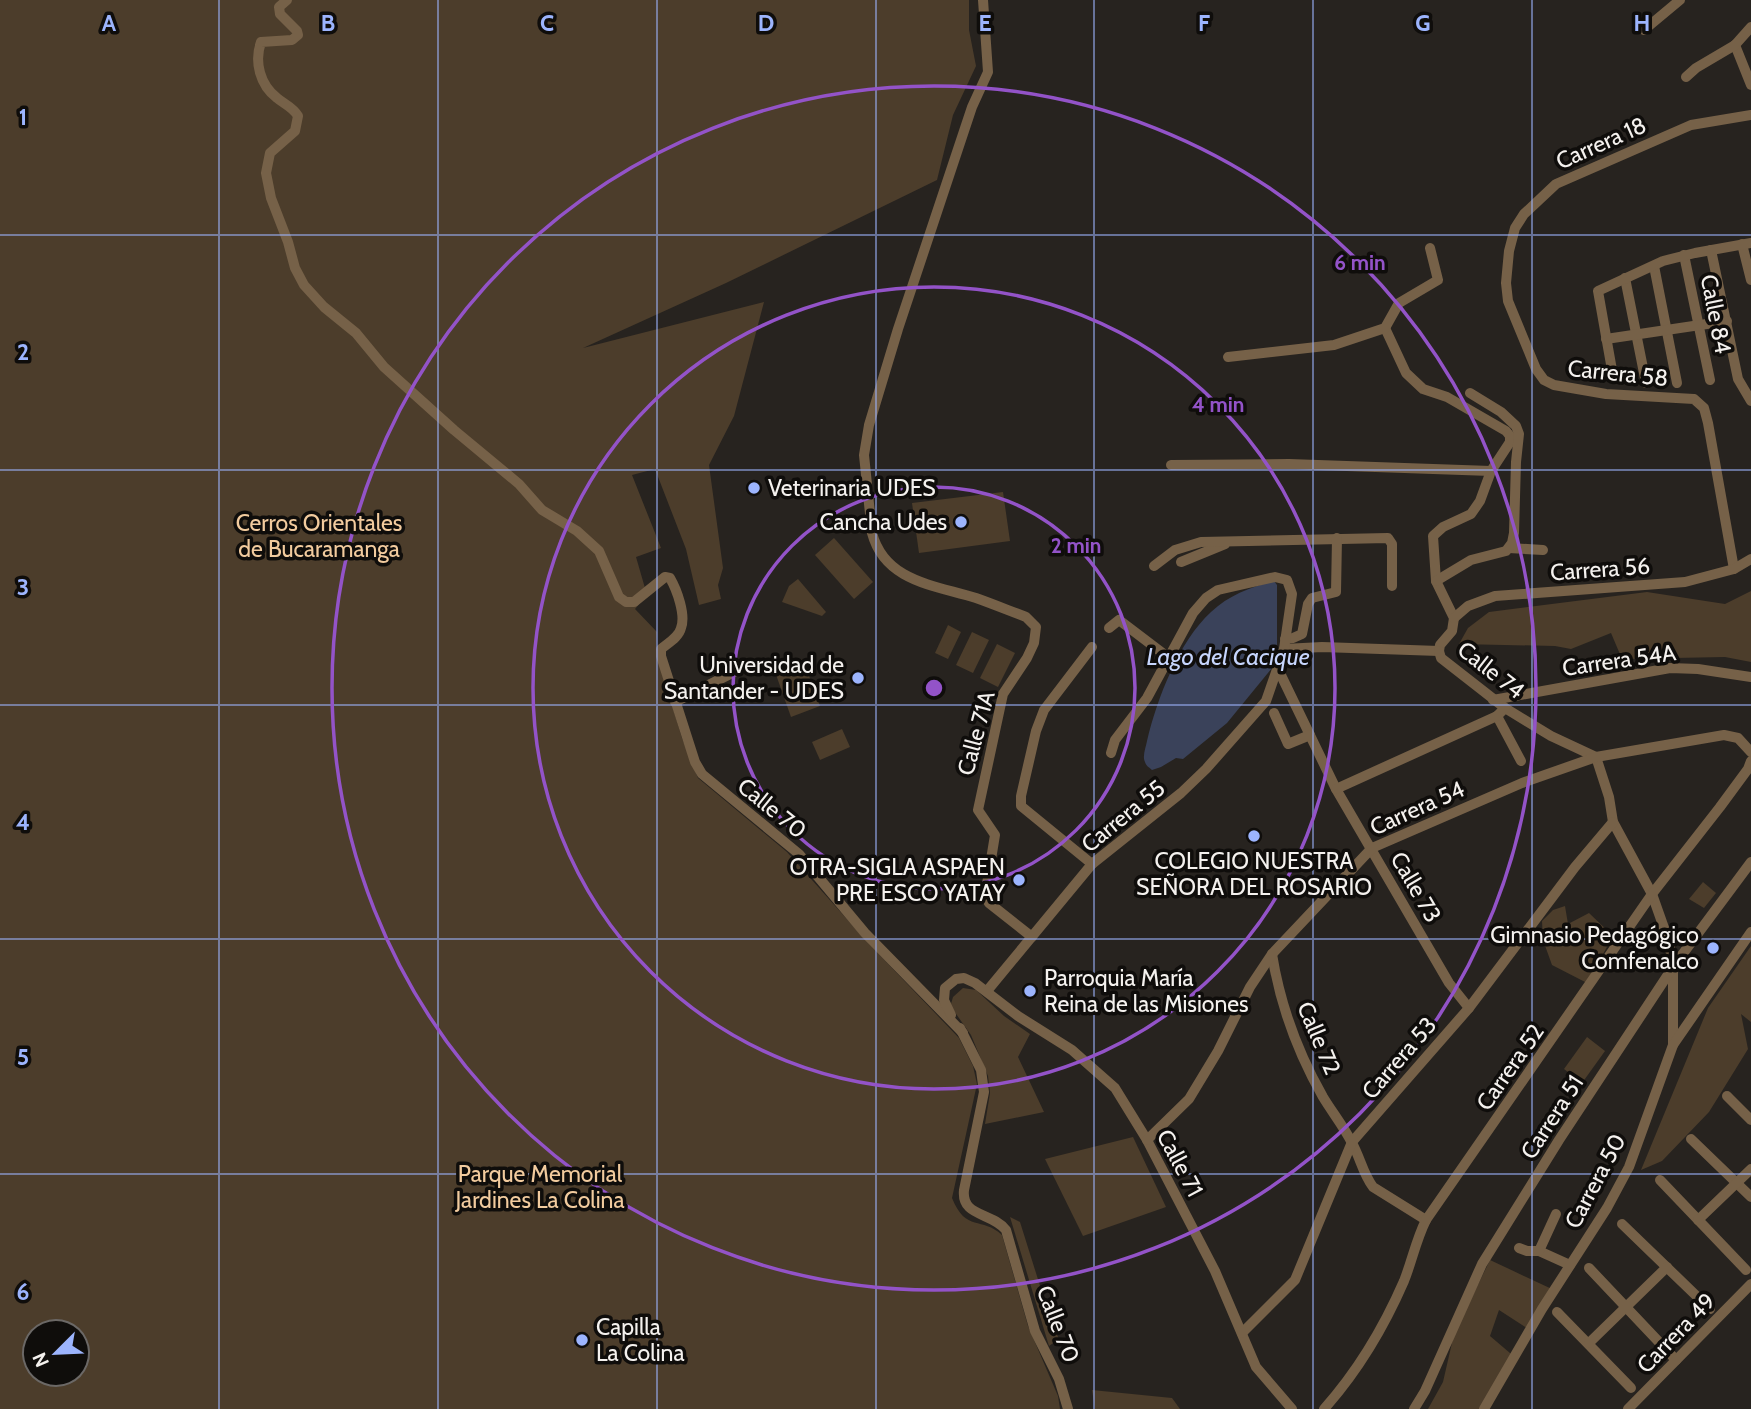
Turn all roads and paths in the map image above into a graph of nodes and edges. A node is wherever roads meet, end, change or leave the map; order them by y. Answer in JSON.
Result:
{"nodes":[{"id":1,"x":287,"y":0,"type":"edge"},
{"id":2,"x":984,"y":0,"type":"edge"},
{"id":3,"x":1680,"y":0,"type":"edge"},
{"id":4,"x":1751,"y":27,"type":"edge"},
{"id":5,"x":1644,"y":30,"type":"dead end"},
{"id":6,"x":1735,"y":45,"type":"junction"},
{"id":7,"x":1747,"y":65,"type":"edge"},
{"id":8,"x":1686,"y":77,"type":"dead end"},
{"id":9,"x":1751,"y":85,"type":"edge"},
{"id":10,"x":1751,"y":115,"type":"edge"},
{"id":11,"x":1746,"y":243,"type":"edge"},
{"id":12,"x":1430,"y":248,"type":"dead end"},
{"id":13,"x":1711,"y":250,"type":"junction"},
{"id":14,"x":1685,"y":255,"type":"junction"},
{"id":15,"x":1654,"y":266,"type":"junction"},
{"id":16,"x":1625,"y":278,"type":"junction"},
{"id":17,"x":1751,"y":280,"type":"edge"},
{"id":18,"x":1508,"y":301,"type":"joint"},
{"id":19,"x":1727,"y":321,"type":"junction"},
{"id":20,"x":1698,"y":324,"type":"junction"},
{"id":21,"x":1385,"y":328,"type":"junction"},
{"id":22,"x":1667,"y":329,"type":"junction"},
{"id":23,"x":1638,"y":334,"type":"junction"},
{"id":24,"x":1606,"y":339,"type":"junction"},
{"id":25,"x":1228,"y":357,"type":"dead end"},
{"id":26,"x":1612,"y":370,"type":"dead end"},
{"id":27,"x":1710,"y":380,"type":"dead end"},
{"id":28,"x":1646,"y":383,"type":"dead end"},
{"id":29,"x":1677,"y":383,"type":"dead end"},
{"id":30,"x":1470,"y":393,"type":"dead end"},
{"id":31,"x":1751,"y":401,"type":"edge"},
{"id":32,"x":1171,"y":465,"type":"dead end"},
{"id":33,"x":1491,"y":471,"type":"junction"},
{"id":34,"x":1338,"y":538,"type":"junction"},
{"id":35,"x":1232,"y":542,"type":"junction"},
{"id":36,"x":1509,"y":548,"type":"junction"},
{"id":37,"x":1543,"y":550,"type":"dead end"},
{"id":38,"x":1751,"y":559,"type":"edge"},
{"id":39,"x":1181,"y":562,"type":"dead end"},
{"id":40,"x":1154,"y":566,"type":"dead end"},
{"id":41,"x":1734,"y":569,"type":"junction"},
{"id":42,"x":1436,"y":581,"type":"junction"},
{"id":43,"x":1392,"y":586,"type":"dead end"},
{"id":44,"x":1454,"y":618,"type":"junction"},
{"id":45,"x":1109,"y":628,"type":"dead end"},
{"id":46,"x":1286,"y":639,"type":"junction"},
{"id":47,"x":1092,"y":647,"type":"dead end"},
{"id":48,"x":1439,"y":651,"type":"junction"},
{"id":49,"x":1168,"y":658,"type":"junction"},
{"id":50,"x":744,"y":667,"type":"dead end"},
{"id":51,"x":1278,"y":669,"type":"junction"},
{"id":52,"x":1751,"y":677,"type":"edge"},
{"id":53,"x":1493,"y":700,"type":"junction"},
{"id":54,"x":675,"y":702,"type":"junction"},
{"id":55,"x":1501,"y":712,"type":"junction"},
{"id":56,"x":1274,"y":713,"type":"dead end"},
{"id":57,"x":1310,"y":735,"type":"junction"},
{"id":58,"x":1751,"y":750,"type":"edge"},
{"id":59,"x":1111,"y":753,"type":"dead end"},
{"id":60,"x":1595,"y":757,"type":"junction"},
{"id":61,"x":1521,"y":761,"type":"dead end"},
{"id":62,"x":1751,"y":761,"type":"edge"},
{"id":63,"x":1336,"y":789,"type":"junction"},
{"id":64,"x":1612,"y":822,"type":"junction"},
{"id":65,"x":1371,"y":848,"type":"junction"},
{"id":66,"x":1751,"y":862,"type":"edge"},
{"id":67,"x":1092,"y":864,"type":"junction"},
{"id":68,"x":1652,"y":894,"type":"junction"},
{"id":69,"x":1751,"y":932,"type":"edge"},
{"id":70,"x":1032,"y":937,"type":"junction"},
{"id":71,"x":1272,"y":954,"type":"junction"},
{"id":72,"x":1673,"y":967,"type":"junction"},
{"id":73,"x":953,"y":980,"type":"junction"},
{"id":74,"x":975,"y":983,"type":"junction"},
{"id":75,"x":987,"y":991,"type":"junction"},
{"id":76,"x":925,"y":994,"type":"junction"},
{"id":77,"x":1469,"y":1008,"type":"junction"},
{"id":78,"x":949,"y":1012,"type":"junction"},
{"id":79,"x":963,"y":1033,"type":"junction"},
{"id":80,"x":1673,"y":1045,"type":"junction"},
{"id":81,"x":1727,"y":1097,"type":"dead end"},
{"id":82,"x":1751,"y":1120,"type":"edge"},
{"id":83,"x":1692,"y":1139,"type":"dead end"},
{"id":84,"x":1147,"y":1140,"type":"junction"},
{"id":85,"x":1352,"y":1142,"type":"junction"},
{"id":86,"x":1751,"y":1168,"type":"edge"},
{"id":87,"x":1660,"y":1180,"type":"dead end"},
{"id":88,"x":1737,"y":1183,"type":"junction"},
{"id":89,"x":1751,"y":1197,"type":"edge"},
{"id":90,"x":1556,"y":1214,"type":"dead end"},
{"id":91,"x":1426,"y":1220,"type":"junction"},
{"id":92,"x":1698,"y":1220,"type":"junction"},
{"id":93,"x":1622,"y":1224,"type":"dead end"},
{"id":94,"x":1519,"y":1248,"type":"dead end"},
{"id":95,"x":1539,"y":1251,"type":"junction"},
{"id":96,"x":1570,"y":1265,"type":"junction"},
{"id":97,"x":1667,"y":1267,"type":"junction"},
{"id":98,"x":1589,"y":1268,"type":"dead end"},
{"id":99,"x":1745,"y":1270,"type":"dead end"},
{"id":100,"x":1751,"y":1284,"type":"edge"},
{"id":101,"x":1625,"y":1308,"type":"junction"},
{"id":102,"x":1710,"y":1309,"type":"dead end"},
{"id":103,"x":1557,"y":1312,"type":"dead end"},
{"id":104,"x":1242,"y":1333,"type":"junction"},
{"id":105,"x":1589,"y":1343,"type":"junction"},
{"id":106,"x":1676,"y":1360,"type":"junction"},
{"id":107,"x":1631,"y":1388,"type":"dead end"},
{"id":108,"x":1068,"y":1409,"type":"edge"},
{"id":109,"x":1292,"y":1409,"type":"edge"},
{"id":110,"x":1324,"y":1409,"type":"edge"},
{"id":111,"x":1414,"y":1409,"type":"edge"},
{"id":112,"x":1484,"y":1409,"type":"edge"},
{"id":113,"x":1628,"y":1409,"type":"edge"}],
"edges":[{"from":1,"to":54,"type":"street","name":"Calle 70"},
{"from":2,"to":70,"type":"street","name":"Calle 71A"},
{"from":3,"to":5,"type":"street"},
{"from":4,"to":6,"type":"street"},
{"from":6,"to":7,"type":"street"},
{"from":6,"to":8,"type":"street"},
{"from":7,"to":9,"type":"street"},
{"from":10,"to":18,"type":"street","name":"Carrera 18"},
{"from":11,"to":13,"type":"street"},
{"from":11,"to":17,"type":"street"},
{"from":12,"to":21,"type":"street"},
{"from":13,"to":14,"type":"street"},
{"from":13,"to":19,"type":"street"},
{"from":14,"to":15,"type":"street"},
{"from":14,"to":20,"type":"street","name":"Calle 84"},
{"from":15,"to":16,"type":"street"},
{"from":15,"to":22,"type":"street"},
{"from":16,"to":23,"type":"street"},
{"from":16,"to":24,"type":"street"},
{"from":18,"to":41,"type":"street","name":"Carrera 58"},
{"from":19,"to":20,"type":"street"},
{"from":19,"to":31,"type":"street"},
{"from":20,"to":22,"type":"street"},
{"from":20,"to":27,"type":"street","name":"Calle 84"},
{"from":21,"to":25,"type":"street"},
{"from":21,"to":33,"type":"street","name":"Calle 74"},
{"from":22,"to":23,"type":"street"},
{"from":22,"to":29,"type":"street"},
{"from":23,"to":24,"type":"street"},
{"from":23,"to":28,"type":"street"},
{"from":24,"to":26,"type":"street"},
{"from":30,"to":36,"type":"street"},
{"from":32,"to":33,"type":"street"},
{"from":33,"to":42,"type":"street","name":"Calle 74"},
{"from":34,"to":35,"type":"street"},
{"from":34,"to":43,"type":"street"},
{"from":34,"to":46,"type":"street"},
{"from":35,"to":39,"type":"street"},
{"from":35,"to":40,"type":"street"},
{"from":36,"to":37,"type":"street"},
{"from":36,"to":42,"type":"street"},
{"from":38,"to":41,"type":"street","name":"Carrera 56"},
{"from":41,"to":44,"type":"street","name":"Carrera 56"},
{"from":42,"to":44,"type":"street","name":"Calle 74"},
{"from":44,"to":48,"type":"street","name":"Calle 74"},
{"from":45,"to":49,"type":"street"},
{"from":46,"to":48,"type":"street"},
{"from":46,"to":49,"type":"street","name":"Carrera 55"},
{"from":46,"to":51,"type":"street","name":"Carrera 55"},
{"from":47,"to":67,"type":"street"},
{"from":48,"to":53,"type":"street","name":"Calle 74"},
{"from":49,"to":59,"type":"street"},
{"from":50,"to":54,"type":"street"},
{"from":51,"to":57,"type":"street","name":"Calle 73"},
{"from":51,"to":67,"type":"street","name":"Carrera 55"},
{"from":52,"to":53,"type":"street","name":"Carrera 54A"},
{"from":53,"to":55,"type":"street","name":"Calle 74"},
{"from":54,"to":76,"type":"street","name":"Calle 70"},
{"from":55,"to":60,"type":"street","name":"Calle 74"},
{"from":55,"to":61,"type":"street"},
{"from":55,"to":63,"type":"street"},
{"from":56,"to":57,"type":"street"},
{"from":57,"to":63,"type":"street","name":"Calle 73"},
{"from":58,"to":60,"type":"street","name":"Carrera 54"},
{"from":60,"to":64,"type":"street"},
{"from":60,"to":65,"type":"street","name":"Carrera 54"},
{"from":62,"to":68,"type":"street","name":"Carrera 52"},
{"from":63,"to":65,"type":"street","name":"Calle 73"},
{"from":64,"to":68,"type":"street"},
{"from":64,"to":77,"type":"street","name":"Carrera 53"},
{"from":65,"to":71,"type":"street","name":"Carrera 54"},
{"from":65,"to":77,"type":"street","name":"Calle 73"},
{"from":66,"to":72,"type":"street","name":"Carrera 51"},
{"from":67,"to":70,"type":"street","name":"Carrera 55"},
{"from":68,"to":72,"type":"street"},
{"from":68,"to":91,"type":"street","name":"Carrera 52"},
{"from":69,"to":80,"type":"street","name":"Carrera 50"},
{"from":70,"to":75,"type":"street","name":"Carrera 55"},
{"from":71,"to":84,"type":"street","name":"Carrera 54"},
{"from":71,"to":85,"type":"street","name":"Calle 72"},
{"from":72,"to":80,"type":"street"},
{"from":72,"to":111,"type":"street","name":"Carrera 51"},
{"from":73,"to":74,"type":"street","name":"Calle 71"},
{"from":73,"to":76,"type":"street"},
{"from":73,"to":78,"type":"street"},
{"from":74,"to":75,"type":"street","name":"Calle 71"},
{"from":74,"to":78,"type":"street"},
{"from":75,"to":84,"type":"street","name":"Calle 71"},
{"from":76,"to":79,"type":"street","name":"Calle 70"},
{"from":77,"to":85,"type":"street","name":"Carrera 53"},
{"from":78,"to":79,"type":"street","name":"Calle 70"},
{"from":79,"to":108,"type":"street","name":"Calle 70"},
{"from":80,"to":96,"type":"street","name":"Carrera 50"},
{"from":81,"to":82,"type":"street"},
{"from":83,"to":88,"type":"street"},
{"from":84,"to":104,"type":"street","name":"Calle 71"},
{"from":85,"to":91,"type":"street","name":"Calle 72"},
{"from":85,"to":104,"type":"street","name":"Carrera 53"},
{"from":86,"to":88,"type":"street"},
{"from":87,"to":92,"type":"street"},
{"from":88,"to":89,"type":"street"},
{"from":88,"to":92,"type":"street"},
{"from":90,"to":95,"type":"street"},
{"from":91,"to":110,"type":"street","name":"Carrera 52"},
{"from":92,"to":99,"type":"street"},
{"from":93,"to":97,"type":"street"},
{"from":94,"to":95,"type":"street"},
{"from":95,"to":96,"type":"street"},
{"from":96,"to":112,"type":"street","name":"Carrera 50"},
{"from":97,"to":101,"type":"street"},
{"from":97,"to":102,"type":"street"},
{"from":98,"to":101,"type":"street"},
{"from":100,"to":106,"type":"street","name":"Carrera 49"},
{"from":101,"to":105,"type":"street"},
{"from":101,"to":106,"type":"street"},
{"from":103,"to":105,"type":"street"},
{"from":104,"to":109,"type":"street","name":"Calle 71"},
{"from":105,"to":107,"type":"street"},
{"from":106,"to":113,"type":"street","name":"Carrera 49"}]}
